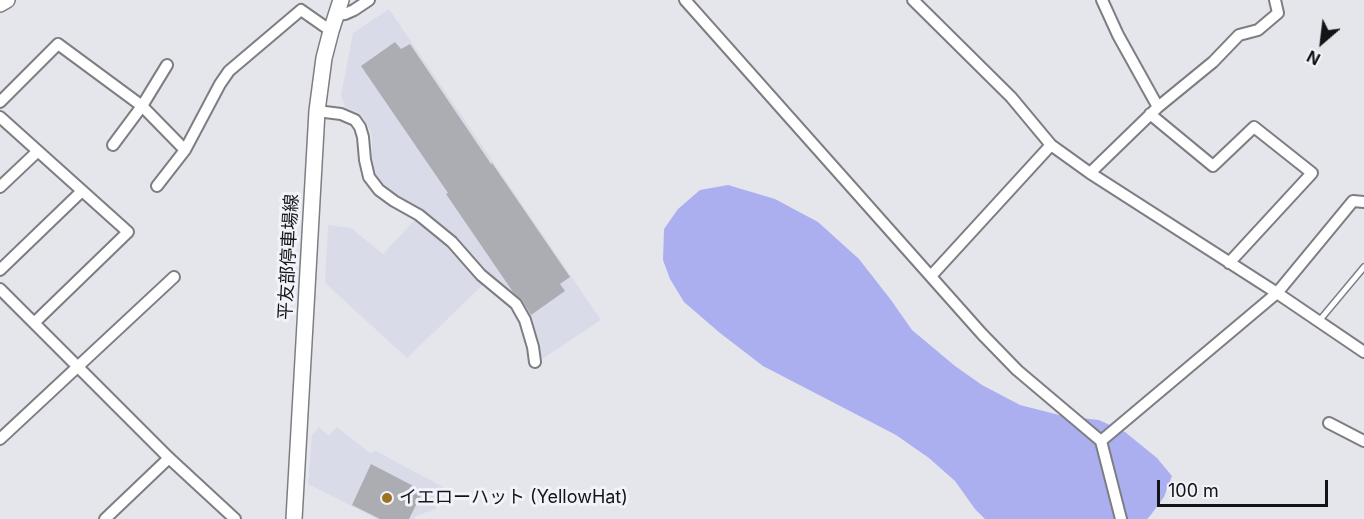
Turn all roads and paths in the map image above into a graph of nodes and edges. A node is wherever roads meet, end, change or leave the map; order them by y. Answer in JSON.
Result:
{"nodes":[{"id":1,"x":7,"y":0,"type":"edge"},
{"id":2,"x":341,"y":0,"type":"edge"},
{"id":3,"x":369,"y":0,"type":"edge"},
{"id":4,"x":685,"y":0,"type":"edge"},
{"id":5,"x":913,"y":0,"type":"edge"},
{"id":6,"x":1102,"y":0,"type":"edge"},
{"id":7,"x":1275,"y":0,"type":"edge"},
{"id":8,"x":0,"y":4,"type":"edge"},
{"id":9,"x":299,"y":5,"type":"edge"},
{"id":10,"x":335,"y":15,"type":"junction"},
{"id":11,"x":331,"y":31,"type":"junction"},
{"id":12,"x":167,"y":65,"type":"dead end"},
{"id":13,"x":0,"y":102,"type":"edge"},
{"id":14,"x":142,"y":106,"type":"junction"},
{"id":15,"x":317,"y":111,"type":"junction"},
{"id":16,"x":1154,"y":111,"type":"junction"},
{"id":17,"x":0,"y":117,"type":"edge"},
{"id":18,"x":113,"y":145,"type":"dead end"},
{"id":19,"x":1051,"y":145,"type":"junction"},
{"id":20,"x":185,"y":150,"type":"junction"},
{"id":21,"x":38,"y":151,"type":"junction"},
{"id":22,"x":1089,"y":173,"type":"junction"},
{"id":23,"x":157,"y":186,"type":"dead end"},
{"id":24,"x":0,"y":187,"type":"edge"},
{"id":25,"x":82,"y":191,"type":"junction"},
{"id":26,"x":1364,"y":202,"type":"edge"},
{"id":27,"x":1229,"y":263,"type":"junction"},
{"id":28,"x":1364,"y":267,"type":"edge"},
{"id":29,"x":0,"y":270,"type":"edge"},
{"id":30,"x":931,"y":276,"type":"junction"},
{"id":31,"x":174,"y":277,"type":"dead end"},
{"id":32,"x":0,"y":289,"type":"edge"},
{"id":33,"x":1277,"y":293,"type":"junction"},
{"id":34,"x":1319,"y":321,"type":"junction"},
{"id":35,"x":34,"y":323,"type":"junction"},
{"id":36,"x":1364,"y":352,"type":"edge"},
{"id":37,"x":535,"y":362,"type":"dead end"},
{"id":38,"x":77,"y":366,"type":"junction"},
{"id":39,"x":1329,"y":423,"type":"dead end"},
{"id":40,"x":0,"y":439,"type":"edge"},
{"id":41,"x":1101,"y":441,"type":"junction"},
{"id":42,"x":1364,"y":441,"type":"edge"},
{"id":43,"x":169,"y":458,"type":"junction"},
{"id":44,"x":105,"y":519,"type":"edge"},
{"id":45,"x":235,"y":519,"type":"edge"},
{"id":46,"x":294,"y":519,"type":"edge"},
{"id":47,"x":1121,"y":519,"type":"edge"}],
"edges":[{"from":1,"to":8,"type":"main road"},
{"from":2,"to":10,"type":"main road","name":"平友部停車場線"},
{"from":3,"to":10,"type":"street"},
{"from":4,"to":30,"type":"street"},
{"from":5,"to":19,"type":"street"},
{"from":6,"to":16,"type":"street"},
{"from":7,"to":16,"type":"street"},
{"from":9,"to":11,"type":"street"},
{"from":9,"to":20,"type":"street"},
{"from":10,"to":11,"type":"main road","name":"平友部停車場線"},
{"from":11,"to":15,"type":"main road","name":"平友部停車場線"},
{"from":12,"to":14,"type":"street"},
{"from":13,"to":14,"type":"street"},
{"from":14,"to":18,"type":"street"},
{"from":14,"to":20,"type":"street"},
{"from":15,"to":37,"type":"street"},
{"from":15,"to":46,"type":"main road","name":"平友部停車場線"},
{"from":16,"to":22,"type":"street"},
{"from":16,"to":27,"type":"street"},
{"from":17,"to":21,"type":"street"},
{"from":19,"to":22,"type":"street"},
{"from":19,"to":30,"type":"street"},
{"from":20,"to":23,"type":"street"},
{"from":21,"to":24,"type":"street"},
{"from":21,"to":25,"type":"street"},
{"from":22,"to":27,"type":"street"},
{"from":25,"to":29,"type":"street"},
{"from":25,"to":35,"type":"street"},
{"from":26,"to":33,"type":"street"},
{"from":27,"to":33,"type":"street"},
{"from":28,"to":34,"type":"lane"},
{"from":30,"to":41,"type":"street"},
{"from":31,"to":38,"type":"street"},
{"from":32,"to":35,"type":"street"},
{"from":33,"to":34,"type":"street"},
{"from":33,"to":41,"type":"street"},
{"from":34,"to":36,"type":"street"},
{"from":35,"to":38,"type":"street"},
{"from":38,"to":40,"type":"street"},
{"from":38,"to":43,"type":"street"},
{"from":39,"to":42,"type":"street"},
{"from":41,"to":47,"type":"street"},
{"from":43,"to":44,"type":"street"},
{"from":43,"to":45,"type":"street"}]}
